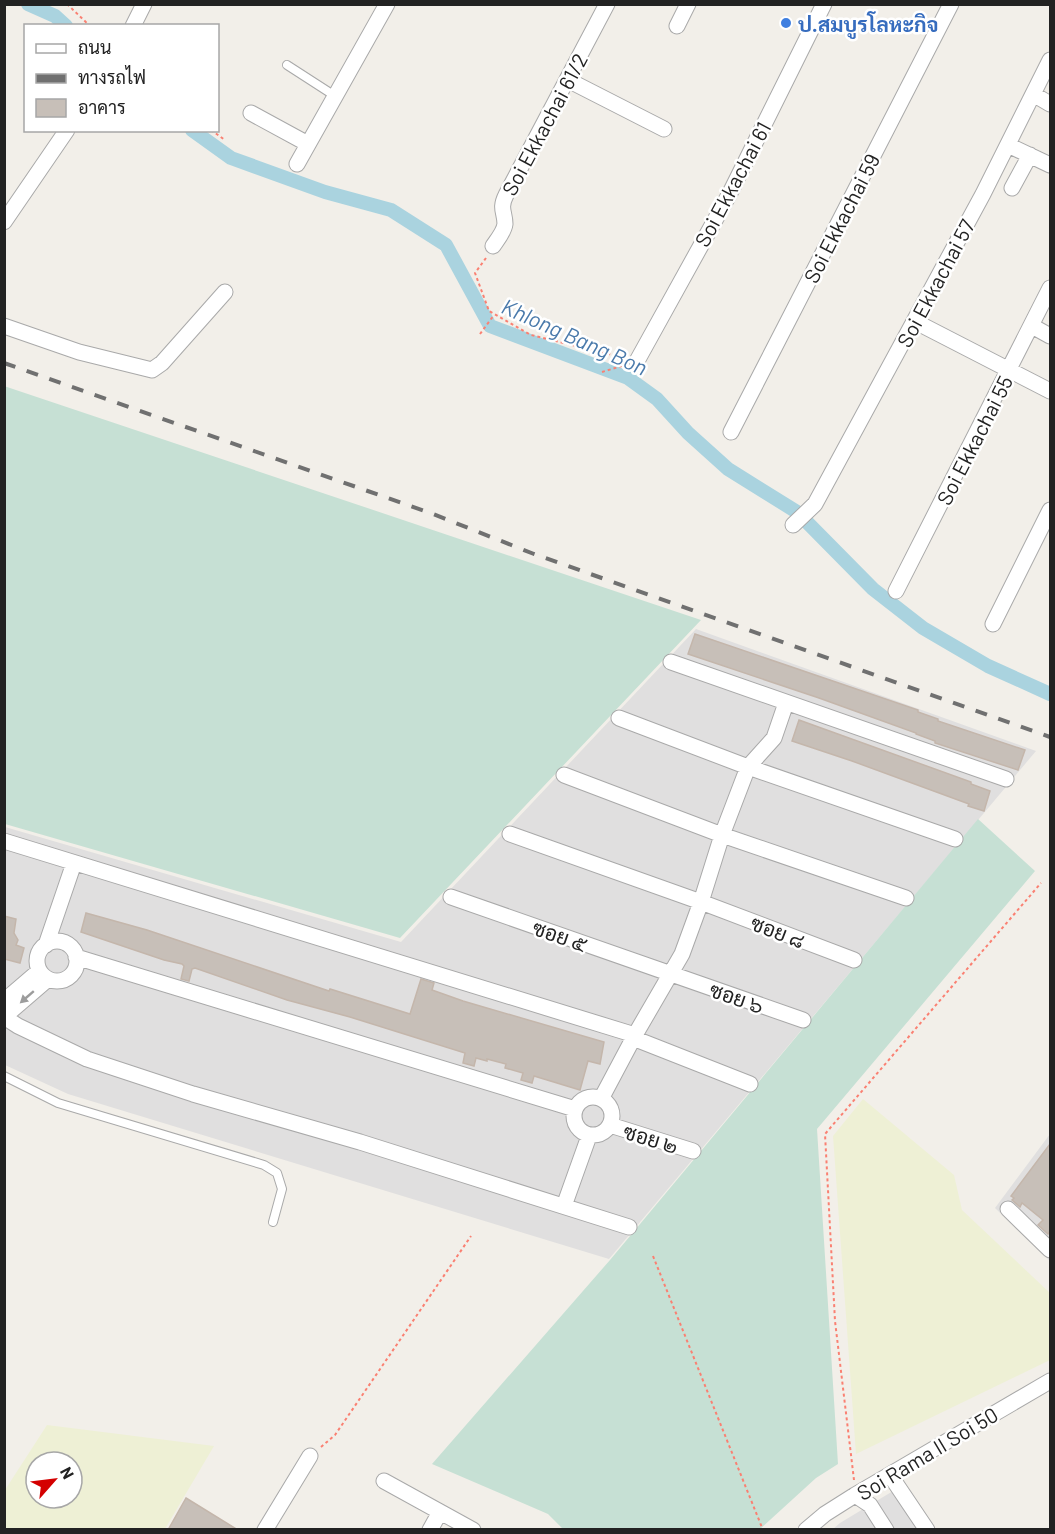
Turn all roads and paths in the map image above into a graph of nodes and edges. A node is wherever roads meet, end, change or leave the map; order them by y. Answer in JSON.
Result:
{"nodes":[{"id":1,"x":67,"y":4,"type":"edge"},
{"id":2,"x":144,"y":4,"type":"edge"},
{"id":3,"x":387,"y":4,"type":"edge"},
{"id":4,"x":608,"y":4,"type":"edge"},
{"id":5,"x":688,"y":4,"type":"edge"},
{"id":6,"x":825,"y":4,"type":"edge"},
{"id":7,"x":951,"y":4,"type":"edge"},
{"id":8,"x":88,"y":24,"type":"edge"},
{"id":9,"x":134,"y":24,"type":"edge"},
{"id":10,"x":677,"y":26,"type":"dead end"},
{"id":11,"x":1050,"y":60,"type":"edge"},
{"id":12,"x":287,"y":65,"type":"dead end"},
{"id":13,"x":568,"y":80,"type":"junction"},
{"id":14,"x":1033,"y":94,"type":"junction"},
{"id":15,"x":335,"y":96,"type":"junction"},
{"id":16,"x":1050,"y":104,"type":"edge"},
{"id":17,"x":251,"y":112,"type":"dead end"},
{"id":18,"x":664,"y":129,"type":"dead end"},
{"id":19,"x":66,"y":132,"type":"edge"},
{"id":20,"x":214,"y":132,"type":"edge"},
{"id":21,"x":225,"y":140,"type":"dead end"},
{"id":22,"x":308,"y":144,"type":"junction"},
{"id":23,"x":1008,"y":145,"type":"junction"},
{"id":24,"x":1030,"y":155,"type":"junction"},
{"id":25,"x":297,"y":164,"type":"dead end"},
{"id":26,"x":1050,"y":165,"type":"edge"},
{"id":27,"x":1012,"y":188,"type":"dead end"},
{"id":28,"x":4,"y":222,"type":"edge"},
{"id":29,"x":494,"y":246,"type":"joint"},
{"id":30,"x":1050,"y":288,"type":"edge"},
{"id":31,"x":225,"y":292,"type":"dead end"},
{"id":32,"x":495,"y":315,"type":"junction"},
{"id":33,"x":914,"y":321,"type":"junction"},
{"id":34,"x":4,"y":326,"type":"edge"},
{"id":35,"x":1032,"y":326,"type":"junction"},
{"id":36,"x":480,"y":334,"type":"dead end"},
{"id":37,"x":1050,"y":336,"type":"edge"},
{"id":38,"x":637,"y":361,"type":"junction"},
{"id":39,"x":1010,"y":370,"type":"junction"},
{"id":40,"x":602,"y":372,"type":"dead end"},
{"id":41,"x":1050,"y":391,"type":"edge"},
{"id":42,"x":731,"y":432,"type":"dead end"},
{"id":43,"x":1050,"y":510,"type":"edge"},
{"id":44,"x":793,"y":525,"type":"dead end"},
{"id":45,"x":896,"y":591,"type":"dead end"},
{"id":46,"x":993,"y":624,"type":"dead end"},
{"id":47,"x":671,"y":662,"type":"dead end"},
{"id":48,"x":786,"y":703,"type":"junction"},
{"id":49,"x":619,"y":717,"type":"dead end"},
{"id":50,"x":748,"y":767,"type":"junction"},
{"id":51,"x":564,"y":776,"type":"dead end"},
{"id":52,"x":1006,"y":779,"type":"dead end"},
{"id":53,"x":510,"y":834,"type":"dead end"},
{"id":54,"x":722,"y":835,"type":"junction"},
{"id":55,"x":955,"y":839,"type":"dead end"},
{"id":56,"x":4,"y":842,"type":"edge"},
{"id":57,"x":74,"y":864,"type":"junction"},
{"id":58,"x":1041,"y":884,"type":"dead end"},
{"id":59,"x":451,"y":897,"type":"dead end"},
{"id":60,"x":906,"y":898,"type":"dead end"},
{"id":61,"x":701,"y":902,"type":"junction"},
{"id":62,"x":46,"y":945,"type":"junction"},
{"id":63,"x":76,"y":957,"type":"junction"},
{"id":64,"x":854,"y":960,"type":"dead end"},
{"id":65,"x":670,"y":973,"type":"junction"},
{"id":66,"x":43,"y":975,"type":"junction"},
{"id":67,"x":4,"y":1001,"type":"edge"},
{"id":68,"x":4,"y":1012,"type":"edge"},
{"id":69,"x":4,"y":1017,"type":"edge"},
{"id":70,"x":803,"y":1020,"type":"dead end"},
{"id":71,"x":634,"y":1036,"type":"junction"},
{"id":72,"x":4,"y":1076,"type":"edge"},
{"id":73,"x":750,"y":1084,"type":"dead end"},
{"id":74,"x":602,"y":1099,"type":"junction"},
{"id":75,"x":574,"y":1110,"type":"junction"},
{"id":76,"x":610,"y":1125,"type":"junction"},
{"id":77,"x":589,"y":1136,"type":"junction"},
{"id":78,"x":693,"y":1151,"type":"dead end"},
{"id":79,"x":564,"y":1206,"type":"junction"},
{"id":80,"x":1008,"y":1209,"type":"dead end"},
{"id":81,"x":273,"y":1222,"type":"dead end"},
{"id":82,"x":629,"y":1227,"type":"dead end"},
{"id":83,"x":471,"y":1236,"type":"dead end"},
{"id":84,"x":1050,"y":1250,"type":"edge"},
{"id":85,"x":653,"y":1256,"type":"dead end"},
{"id":86,"x":1050,"y":1381,"type":"edge"},
{"id":87,"x":310,"y":1456,"type":"joint"},
{"id":88,"x":890,"y":1475,"type":"junction"},
{"id":89,"x":384,"y":1481,"type":"dead end"},
{"id":90,"x":855,"y":1495,"type":"junction"},
{"id":91,"x":446,"y":1520,"type":"edge"},
{"id":92,"x":265,"y":1530,"type":"edge"},
{"id":93,"x":430,"y":1530,"type":"edge"},
{"id":94,"x":473,"y":1530,"type":"edge"},
{"id":95,"x":763,"y":1530,"type":"edge"},
{"id":96,"x":807,"y":1530,"type":"edge"},
{"id":97,"x":886,"y":1530,"type":"edge"},
{"id":98,"x":927,"y":1530,"type":"edge"}],
"edges":[{"from":1,"to":8,"type":"path"},
{"from":2,"to":9,"type":"street"},
{"from":3,"to":15,"type":"street"},
{"from":4,"to":13,"type":"street","name":"Soi Ekkachai 61/2"},
{"from":5,"to":10,"type":"street"},
{"from":6,"to":38,"type":"street","name":"Soi Ekkachai 61"},
{"from":7,"to":42,"type":"street","name":"Soi Ekkachai 59"},
{"from":11,"to":14,"type":"street","name":"Soi Ekkachai 57"},
{"from":12,"to":15,"type":"lane"},
{"from":13,"to":18,"type":"street"},
{"from":13,"to":29,"type":"street","name":"Soi Ekkachai 61/2"},
{"from":14,"to":16,"type":"street"},
{"from":14,"to":23,"type":"street","name":"Soi Ekkachai 57"},
{"from":15,"to":22,"type":"street"},
{"from":17,"to":22,"type":"street"},
{"from":19,"to":28,"type":"street"},
{"from":20,"to":21,"type":"path"},
{"from":22,"to":25,"type":"street"},
{"from":23,"to":24,"type":"street"},
{"from":23,"to":33,"type":"street","name":"Soi Ekkachai 57"},
{"from":24,"to":26,"type":"street"},
{"from":24,"to":27,"type":"street"},
{"from":29,"to":32,"type":"path"},
{"from":30,"to":35,"type":"street","name":"Soi Ekkachai 55"},
{"from":31,"to":34,"type":"street"},
{"from":32,"to":36,"type":"path"},
{"from":32,"to":38,"type":"path"},
{"from":33,"to":39,"type":"street"},
{"from":33,"to":44,"type":"street","name":"Soi Ekkachai 57"},
{"from":35,"to":37,"type":"street"},
{"from":35,"to":39,"type":"street","name":"Soi Ekkachai 55"},
{"from":38,"to":40,"type":"path"},
{"from":39,"to":41,"type":"street"},
{"from":39,"to":45,"type":"street","name":"Soi Ekkachai 55"},
{"from":43,"to":46,"type":"street"},
{"from":47,"to":48,"type":"street"},
{"from":48,"to":50,"type":"street"},
{"from":48,"to":52,"type":"street"},
{"from":49,"to":50,"type":"street"},
{"from":50,"to":54,"type":"street"},
{"from":50,"to":55,"type":"street"},
{"from":51,"to":54,"type":"street"},
{"from":53,"to":61,"type":"street","name":"ซอย ๘"},
{"from":54,"to":60,"type":"street"},
{"from":54,"to":61,"type":"street"},
{"from":56,"to":57,"type":"street"},
{"from":57,"to":62,"type":"street"},
{"from":57,"to":71,"type":"street"},
{"from":58,"to":90,"type":"path"},
{"from":59,"to":65,"type":"street","name":"ซอย ๕"},
{"from":61,"to":64,"type":"street","name":"ซอย ๘"},
{"from":61,"to":65,"type":"street"},
{"from":62,"to":63,"type":"street"},
{"from":62,"to":66,"type":"street"},
{"from":63,"to":66,"type":"street"},
{"from":63,"to":75,"type":"street"},
{"from":65,"to":70,"type":"street","name":"ซอย ๖"},
{"from":65,"to":71,"type":"street"},
{"from":66,"to":67,"type":"street"},
{"from":66,"to":68,"type":"street","one_way":true},
{"from":69,"to":79,"type":"street"},
{"from":71,"to":73,"type":"street"},
{"from":71,"to":74,"type":"street"},
{"from":72,"to":81,"type":"lane"},
{"from":74,"to":75,"type":"street"},
{"from":74,"to":76,"type":"street"},
{"from":75,"to":77,"type":"street"},
{"from":76,"to":77,"type":"street"},
{"from":76,"to":78,"type":"street","name":"ซอย ๒"},
{"from":77,"to":79,"type":"street"},
{"from":79,"to":82,"type":"street"},
{"from":80,"to":84,"type":"street"},
{"from":83,"to":87,"type":"path"},
{"from":85,"to":95,"type":"path"},
{"from":86,"to":88,"type":"street","name":"Soi Rama II Soi 50"},
{"from":87,"to":92,"type":"street"},
{"from":88,"to":90,"type":"street","name":"Soi Rama II Soi 50"},
{"from":88,"to":98,"type":"street"},
{"from":89,"to":91,"type":"street"},
{"from":90,"to":96,"type":"street","name":"Soi Rama II Soi 50"},
{"from":90,"to":97,"type":"street"},
{"from":91,"to":93,"type":"street"},
{"from":91,"to":94,"type":"street"}]}
